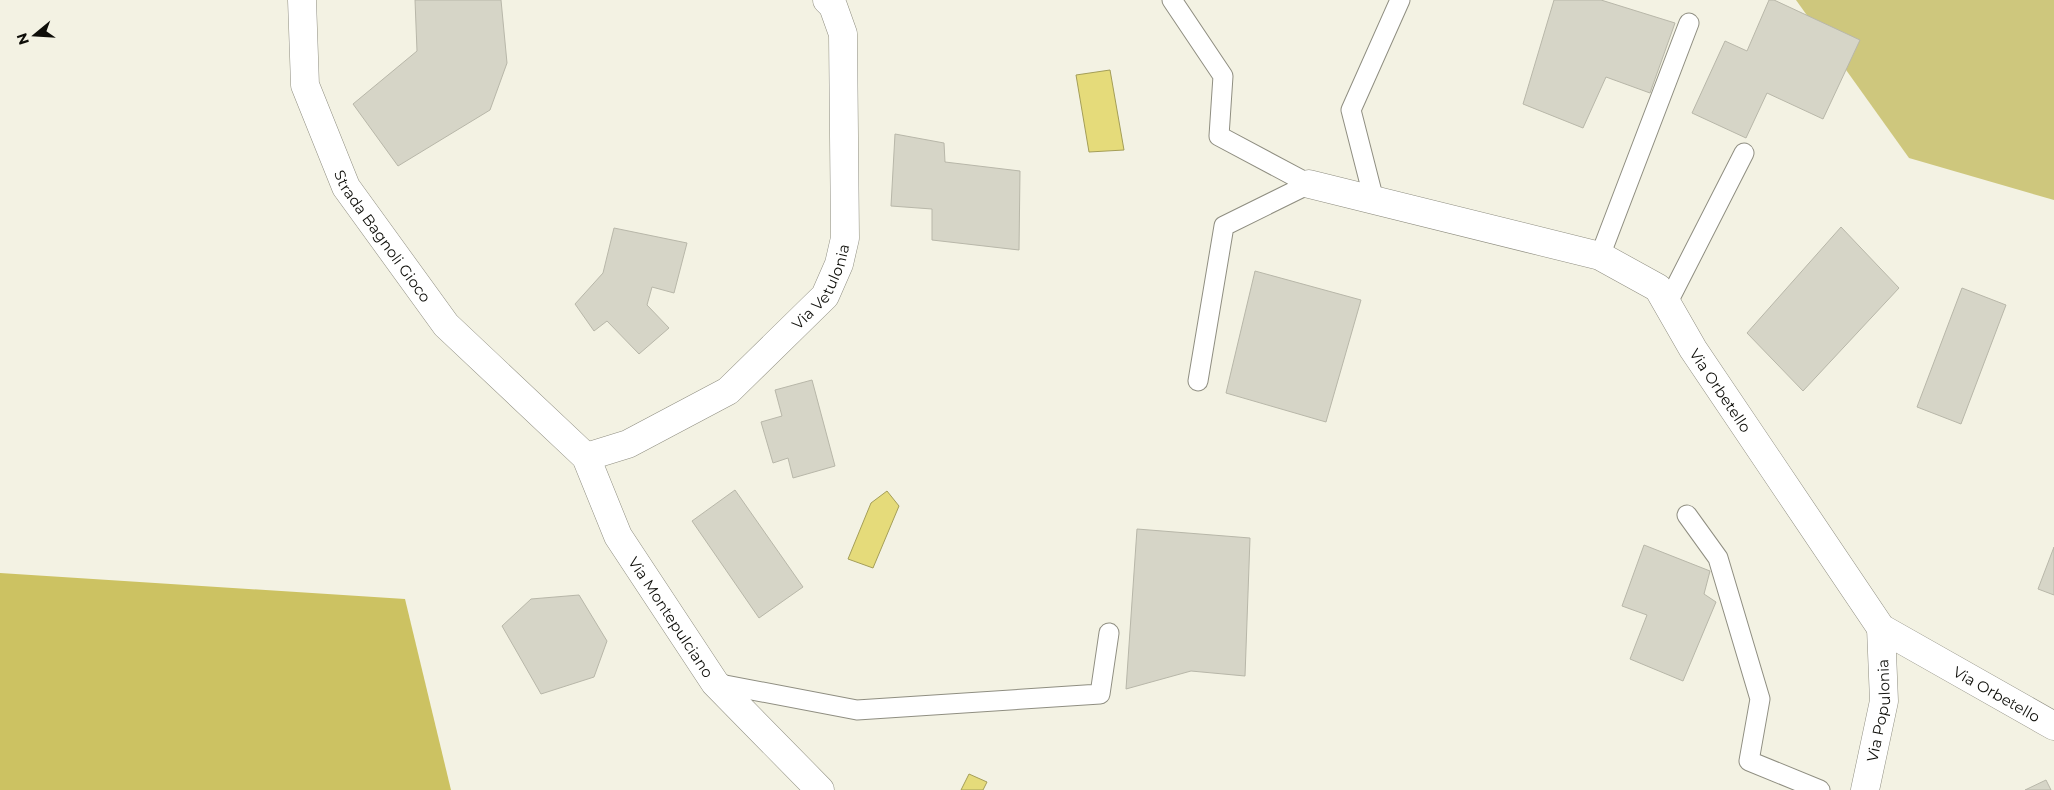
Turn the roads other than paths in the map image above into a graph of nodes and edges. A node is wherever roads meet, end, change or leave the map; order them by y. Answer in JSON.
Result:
{"nodes":[{"id":1,"x":302,"y":0,"type":"edge"},
{"id":2,"x":827,"y":0,"type":"edge"},
{"id":3,"x":1172,"y":0,"type":"edge"},
{"id":4,"x":1400,"y":0,"type":"edge"},
{"id":5,"x":1689,"y":23,"type":"dead end"},
{"id":6,"x":1744,"y":154,"type":"dead end"},
{"id":7,"x":1309,"y":184,"type":"junction"},
{"id":8,"x":1374,"y":200,"type":"junction"},
{"id":9,"x":1600,"y":256,"type":"junction"},
{"id":10,"x":1667,"y":304,"type":"junction"},
{"id":11,"x":1198,"y":381,"type":"dead end"},
{"id":12,"x":552,"y":426,"type":"joint"},
{"id":13,"x":586,"y":457,"type":"junction"},
{"id":14,"x":1687,"y":515,"type":"dead end"},
{"id":15,"x":1881,"y":628,"type":"junction"},
{"id":16,"x":1109,"y":633,"type":"dead end"},
{"id":17,"x":715,"y":682,"type":"junction"},
{"id":18,"x":2054,"y":726,"type":"edge"},
{"id":19,"x":820,"y":790,"type":"edge"},
{"id":20,"x":1820,"y":790,"type":"edge"},
{"id":21,"x":1865,"y":790,"type":"edge"}],
"edges":[{"from":1,"to":12,"type":"street","name":"Strada Bagnoli Gioco"},
{"from":2,"to":13,"type":"street","name":"Via Vetulonia"},
{"from":3,"to":7,"type":"lane"},
{"from":4,"to":8,"type":"lane"},
{"from":5,"to":9,"type":"lane"},
{"from":6,"to":10,"type":"lane"},
{"from":7,"to":8,"type":"street","name":"Via Orbetello"},
{"from":7,"to":11,"type":"lane"},
{"from":8,"to":9,"type":"street","name":"Via Orbetello"},
{"from":9,"to":10,"type":"street","name":"Via Orbetello"},
{"from":10,"to":15,"type":"street","name":"Via Orbetello"},
{"from":12,"to":13,"type":"street","name":"Via Montepulciano"},
{"from":13,"to":17,"type":"street","name":"Via Montepulciano"},
{"from":14,"to":20,"type":"lane"},
{"from":15,"to":18,"type":"street","name":"Via Orbetello"},
{"from":15,"to":21,"type":"street","name":"Via Populonia"},
{"from":16,"to":17,"type":"lane"},
{"from":17,"to":19,"type":"street","name":"Via Montepulciano"}]}
